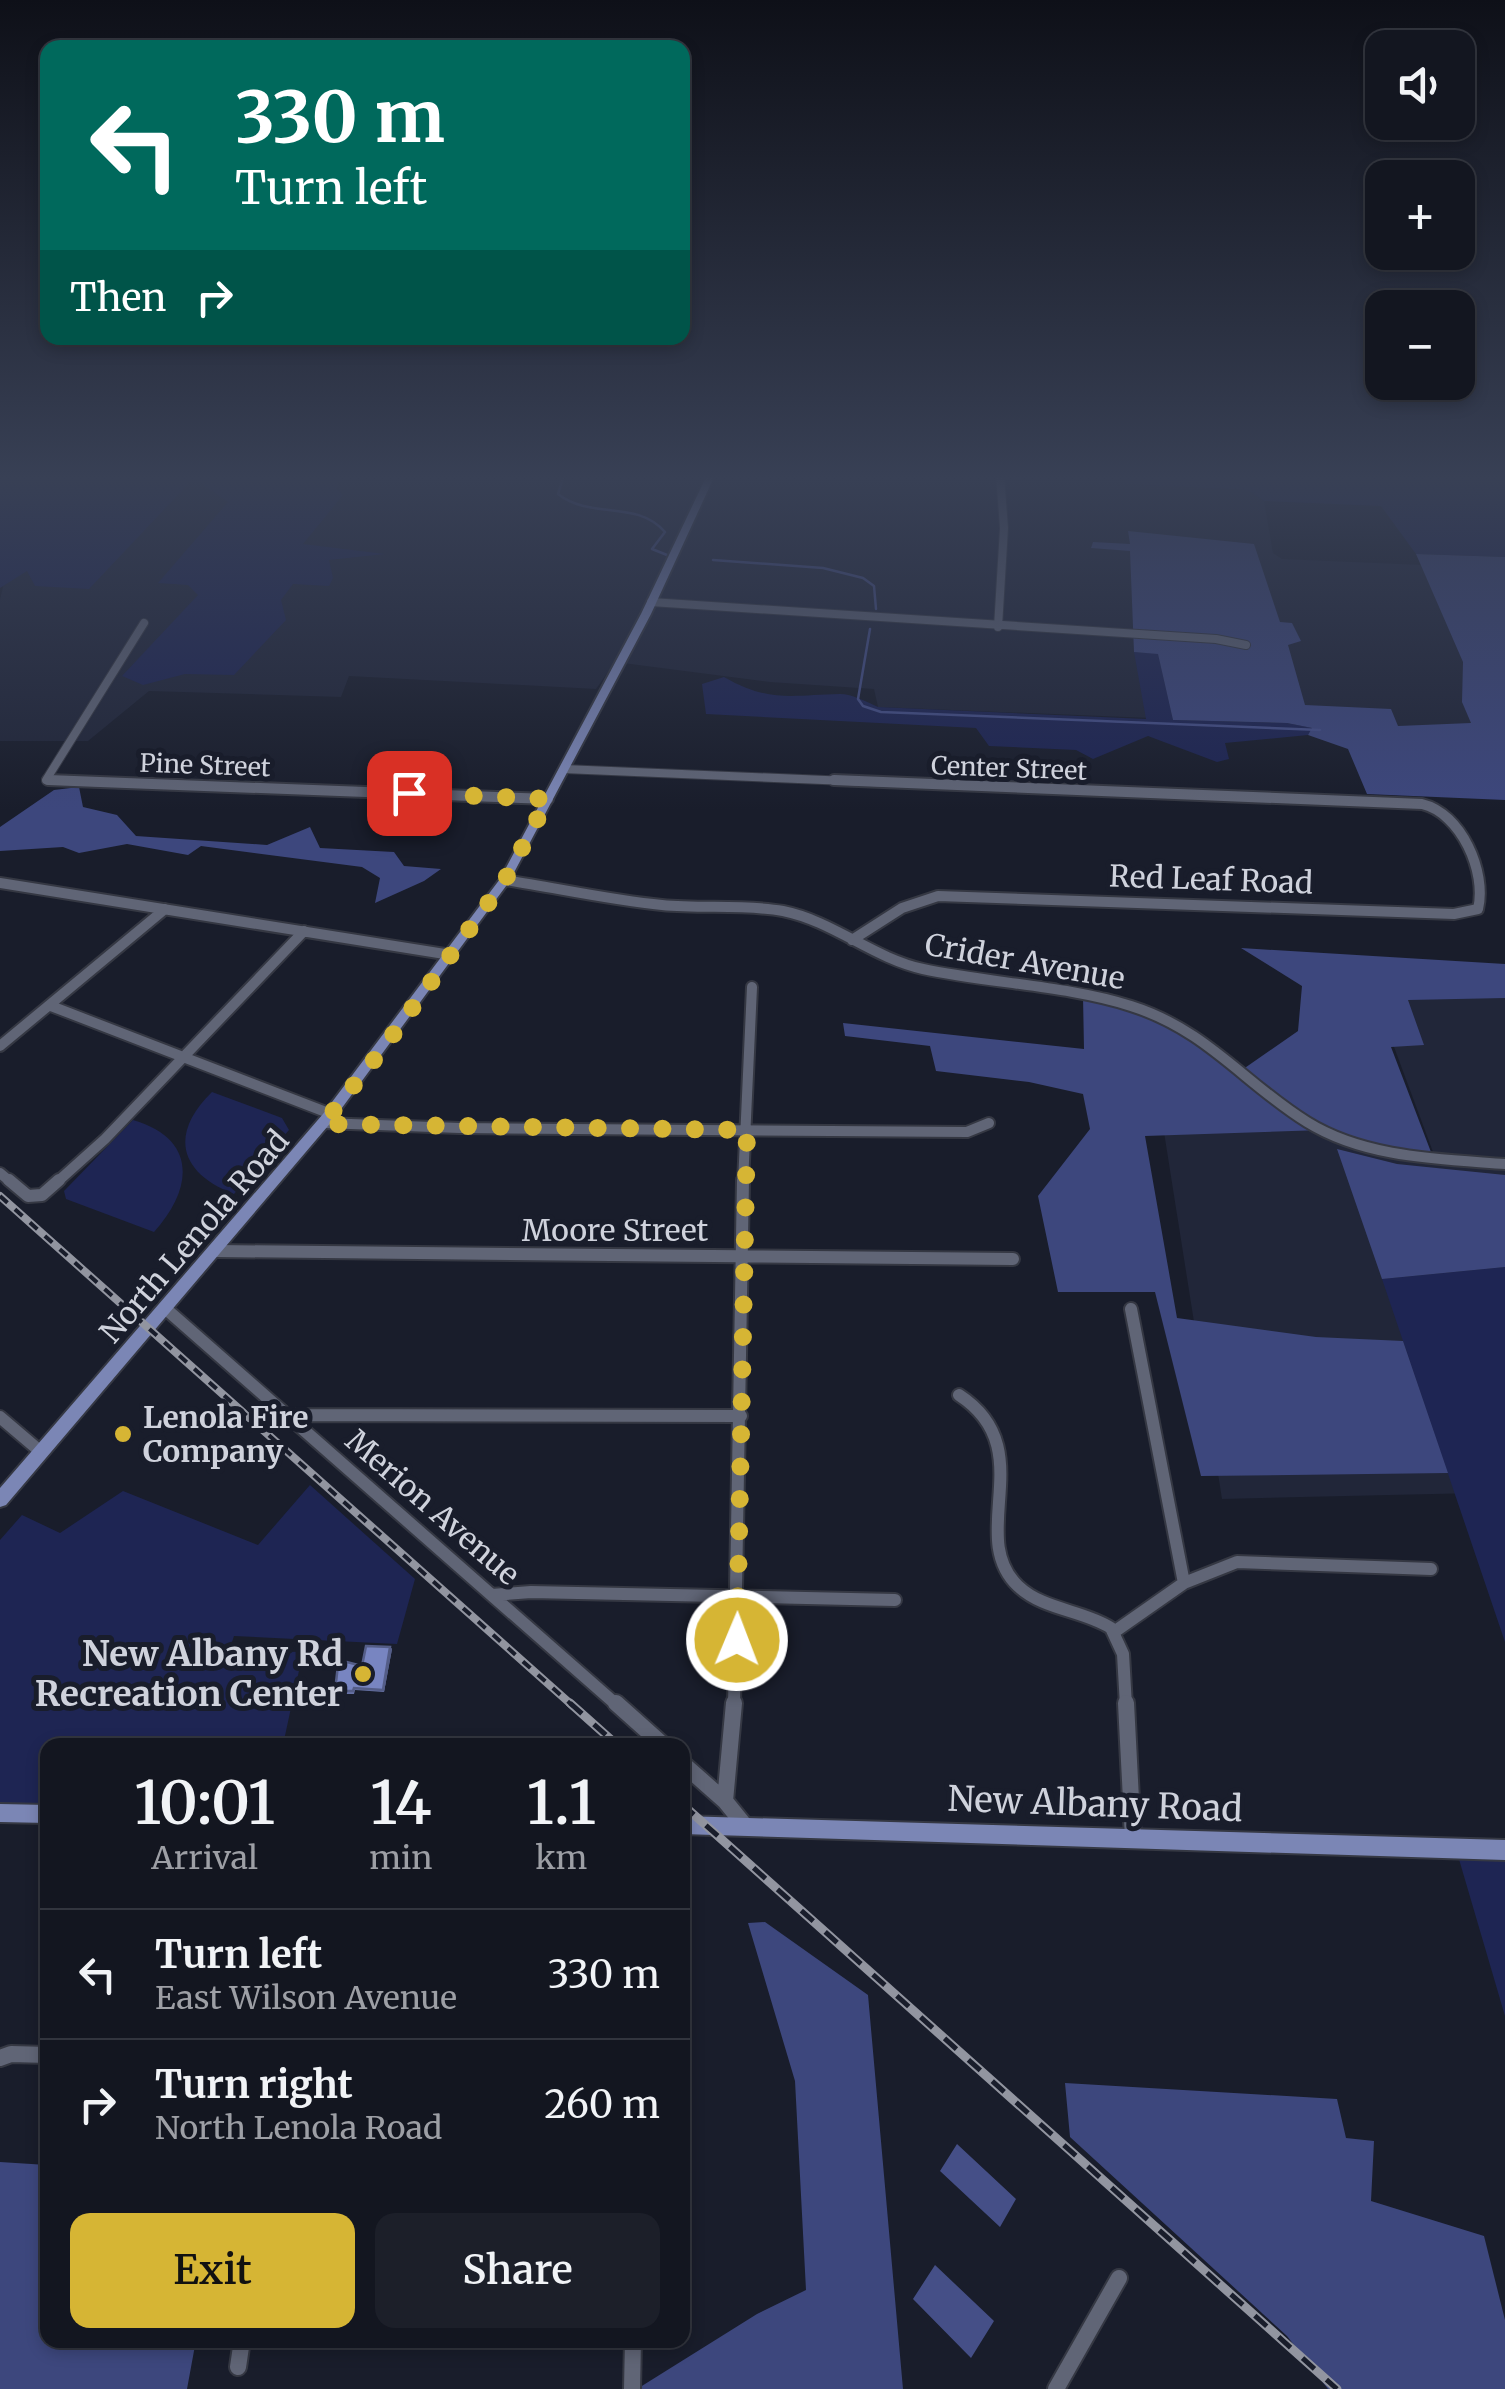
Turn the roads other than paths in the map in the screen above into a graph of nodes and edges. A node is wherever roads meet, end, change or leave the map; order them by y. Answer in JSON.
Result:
{"nodes":[{"id":1,"x":659,"y":586,"type":"edge"},
{"id":2,"x":1000,"y":586,"type":"edge"},
{"id":3,"x":652,"y":602,"type":"junction"},
{"id":4,"x":144,"y":622,"type":"dead end"},
{"id":5,"x":998,"y":627,"type":"junction"},
{"id":6,"x":1246,"y":645,"type":"dead end"},
{"id":7,"x":564,"y":769,"type":"junction"},
{"id":8,"x":548,"y":799,"type":"junction"},
{"id":9,"x":1449,"y":818,"type":"joint"},
{"id":10,"x":505,"y":880,"type":"junction"},
{"id":11,"x":0,"y":883,"type":"edge"},
{"id":12,"x":165,"y":908,"type":"junction"},
{"id":13,"x":304,"y":931,"type":"junction"},
{"id":14,"x":852,"y":940,"type":"junction"},
{"id":15,"x":450,"y":954,"type":"junction"},
{"id":16,"x":752,"y":987,"type":"dead end"},
{"id":17,"x":50,"y":1006,"type":"junction"},
{"id":18,"x":0,"y":1046,"type":"edge"},
{"id":19,"x":184,"y":1056,"type":"junction"},
{"id":20,"x":327,"y":1119,"type":"junction"},
{"id":21,"x":990,"y":1123,"type":"dead end"},
{"id":22,"x":747,"y":1130,"type":"junction"},
{"id":23,"x":1505,"y":1164,"type":"edge"},
{"id":24,"x":0,"y":1173,"type":"edge"},
{"id":25,"x":217,"y":1251,"type":"junction"},
{"id":26,"x":743,"y":1256,"type":"junction"},
{"id":27,"x":1013,"y":1259,"type":"dead end"},
{"id":28,"x":1132,"y":1308,"type":"dead end"},
{"id":29,"x":166,"y":1309,"type":"junction"},
{"id":30,"x":959,"y":1394,"type":"dead end"},
{"id":31,"x":286,"y":1414,"type":"junction"},
{"id":32,"x":742,"y":1416,"type":"junction"},
{"id":33,"x":0,"y":1417,"type":"edge"},
{"id":34,"x":41,"y":1452,"type":"junction"},
{"id":35,"x":0,"y":1500,"type":"edge"},
{"id":36,"x":1431,"y":1568,"type":"dead end"},
{"id":37,"x":1184,"y":1583,"type":"junction"},
{"id":38,"x":492,"y":1595,"type":"junction"},
{"id":39,"x":737,"y":1596,"type":"junction"},
{"id":40,"x":895,"y":1600,"type":"dead end"},
{"id":41,"x":1114,"y":1632,"type":"junction"},
{"id":42,"x":655,"y":1738,"type":"edge"},
{"id":43,"x":690,"y":1769,"type":"edge"},
{"id":44,"x":725,"y":1801,"type":"junction"},
{"id":45,"x":0,"y":1813,"type":"edge"},
{"id":46,"x":40,"y":1814,"type":"edge"},
{"id":47,"x":690,"y":1825,"type":"edge"},
{"id":48,"x":746,"y":1827,"type":"junction"},
{"id":49,"x":1134,"y":1838,"type":"junction"},
{"id":50,"x":1505,"y":1850,"type":"edge"},
{"id":51,"x":40,"y":2055,"type":"edge"},
{"id":52,"x":0,"y":2058,"type":"edge"},
{"id":53,"x":1119,"y":2278,"type":"dead end"},
{"id":54,"x":241,"y":2348,"type":"edge"},
{"id":55,"x":633,"y":2348,"type":"edge"},
{"id":56,"x":238,"y":2367,"type":"dead end"},
{"id":57,"x":632,"y":2389,"type":"edge"},
{"id":58,"x":1056,"y":2389,"type":"edge"}],
"edges":[{"from":1,"to":3,"type":"main road","name":"North Lenola Road"},
{"from":2,"to":5,"type":"street"},
{"from":3,"to":5,"type":"street"},
{"from":3,"to":7,"type":"main road","name":"North Lenola Road"},
{"from":4,"to":8,"type":"street","name":"Pine Street"},
{"from":5,"to":6,"type":"street"},
{"from":7,"to":8,"type":"main road","name":"North Lenola Road"},
{"from":7,"to":9,"type":"street","name":"Center Street"},
{"from":8,"to":10,"type":"main road","name":"North Lenola Road"},
{"from":9,"to":14,"type":"street","name":"Red Leaf Road"},
{"from":10,"to":14,"type":"street","name":"Crider Avenue"},
{"from":10,"to":15,"type":"main road","name":"North Lenola Road"},
{"from":11,"to":12,"type":"street"},
{"from":12,"to":13,"type":"street"},
{"from":12,"to":17,"type":"street"},
{"from":13,"to":15,"type":"street"},
{"from":13,"to":19,"type":"street"},
{"from":14,"to":23,"type":"street","name":"Crider Avenue"},
{"from":15,"to":20,"type":"main road","name":"North Lenola Road"},
{"from":16,"to":22,"type":"street"},
{"from":17,"to":18,"type":"street"},
{"from":17,"to":19,"type":"street"},
{"from":19,"to":20,"type":"street"},
{"from":19,"to":24,"type":"street"},
{"from":20,"to":22,"type":"street"},
{"from":20,"to":25,"type":"main road","name":"North Lenola Road"},
{"from":21,"to":22,"type":"street"},
{"from":22,"to":26,"type":"street"},
{"from":25,"to":26,"type":"street","name":"Moore Street"},
{"from":25,"to":29,"type":"main road","name":"North Lenola Road"},
{"from":26,"to":27,"type":"street","name":"Moore Street"},
{"from":26,"to":32,"type":"street"},
{"from":28,"to":37,"type":"street"},
{"from":29,"to":31,"type":"street","name":"Merion Avenue"},
{"from":29,"to":34,"type":"main road","name":"North Lenola Road"},
{"from":30,"to":41,"type":"street"},
{"from":31,"to":32,"type":"street"},
{"from":31,"to":38,"type":"street","name":"Merion Avenue"},
{"from":32,"to":39,"type":"street"},
{"from":33,"to":34,"type":"street"},
{"from":34,"to":35,"type":"main road","name":"North Lenola Road"},
{"from":36,"to":37,"type":"street"},
{"from":37,"to":41,"type":"street"},
{"from":38,"to":39,"type":"street"},
{"from":38,"to":42,"type":"street","name":"Merion Avenue"},
{"from":39,"to":40,"type":"street"},
{"from":39,"to":44,"type":"street"},
{"from":41,"to":49,"type":"street"},
{"from":43,"to":44,"type":"street"},
{"from":44,"to":48,"type":"street"},
{"from":45,"to":46,"type":"main road"},
{"from":47,"to":48,"type":"main road","name":"New Albany Road"},
{"from":48,"to":49,"type":"main road","name":"New Albany Road"},
{"from":49,"to":50,"type":"main road","name":"New Albany Road"},
{"from":51,"to":52,"type":"street"},
{"from":53,"to":58,"type":"street"},
{"from":54,"to":56,"type":"street"},
{"from":55,"to":57,"type":"street"}]}
